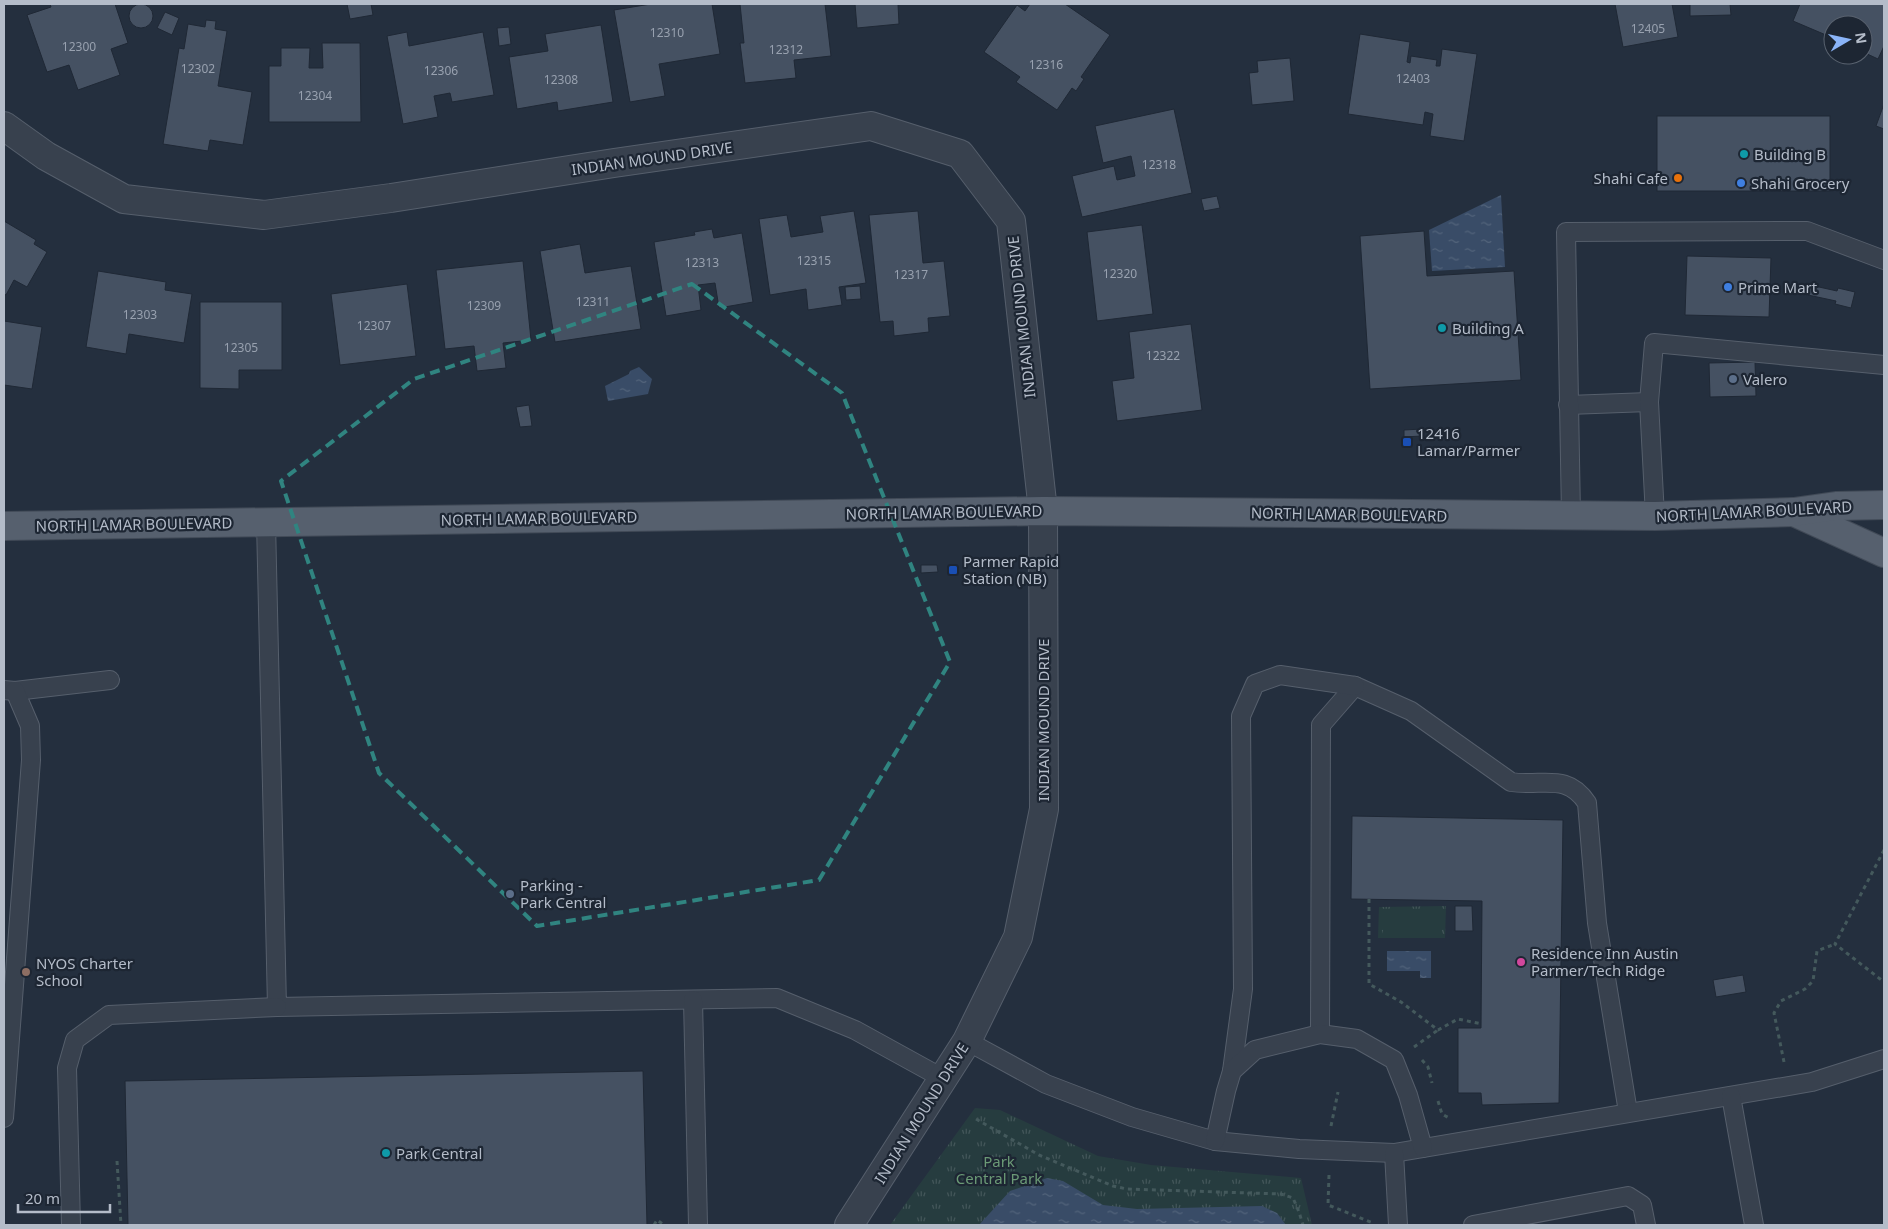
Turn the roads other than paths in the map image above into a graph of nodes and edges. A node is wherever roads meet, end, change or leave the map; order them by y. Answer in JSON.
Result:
{"nodes":[{"id":1,"x":4,"y":126,"type":"edge"},
{"id":2,"x":1884,"y":260,"type":"edge"},
{"id":3,"x":1884,"y":365,"type":"edge"},
{"id":4,"x":1649,"y":402,"type":"junction"},
{"id":5,"x":1568,"y":405,"type":"junction"},
{"id":6,"x":1884,"y":485,"type":"edge"},
{"id":7,"x":1884,"y":505,"type":"edge"},
{"id":8,"x":1836,"y":506,"type":"junction"},
{"id":9,"x":1043,"y":511,"type":"junction"},
{"id":10,"x":1794,"y":512,"type":"junction"},
{"id":11,"x":1571,"y":516,"type":"junction"},
{"id":12,"x":1655,"y":516,"type":"junction"},
{"id":13,"x":266,"y":522,"type":"junction"},
{"id":14,"x":4,"y":526,"type":"edge"},
{"id":15,"x":1884,"y":553,"type":"edge"},
{"id":16,"x":110,"y":680,"type":"dead end"},
{"id":17,"x":1355,"y":686,"type":"junction"},
{"id":18,"x":9,"y":691,"type":"edge"},
{"id":19,"x":693,"y":1000,"type":"junction"},
{"id":20,"x":277,"y":1007,"type":"junction"},
{"id":21,"x":1320,"y":1034,"type":"junction"},
{"id":22,"x":967,"y":1041,"type":"junction"},
{"id":23,"x":1884,"y":1058,"type":"edge"},
{"id":24,"x":1232,"y":1071,"type":"junction"},
{"id":25,"x":944,"y":1079,"type":"junction"},
{"id":26,"x":1731,"y":1096,"type":"junction"},
{"id":27,"x":1628,"y":1112,"type":"junction"},
{"id":28,"x":4,"y":1118,"type":"edge"},
{"id":29,"x":1215,"y":1140,"type":"junction"},
{"id":30,"x":1423,"y":1148,"type":"junction"},
{"id":31,"x":1394,"y":1153,"type":"junction"},
{"id":32,"x":71,"y":1225,"type":"edge"},
{"id":33,"x":698,"y":1225,"type":"edge"},
{"id":34,"x":849,"y":1225,"type":"edge"},
{"id":35,"x":1398,"y":1225,"type":"edge"},
{"id":36,"x":1473,"y":1225,"type":"edge"},
{"id":37,"x":1646,"y":1225,"type":"edge"},
{"id":38,"x":1754,"y":1225,"type":"edge"}],
"edges":[{"from":1,"to":9,"type":"street","name":"INDIAN MOUND DRIVE"},
{"from":2,"to":5,"type":"lane"},
{"from":3,"to":4,"type":"lane"},
{"from":4,"to":5,"type":"lane"},
{"from":4,"to":12,"type":"lane"},
{"from":5,"to":11,"type":"lane"},
{"from":6,"to":8,"type":"main road"},
{"from":7,"to":8,"type":"main road","name":"NORTH LAMAR BOULEVARD"},
{"from":8,"to":10,"type":"main road","name":"NORTH LAMAR BOULEVARD"},
{"from":9,"to":11,"type":"main road","name":"NORTH LAMAR BOULEVARD"},
{"from":9,"to":13,"type":"main road","name":"NORTH LAMAR BOULEVARD"},
{"from":9,"to":22,"type":"street","name":"INDIAN MOUND DRIVE"},
{"from":10,"to":12,"type":"main road","name":"NORTH LAMAR BOULEVARD"},
{"from":10,"to":15,"type":"main road"},
{"from":11,"to":12,"type":"main road","name":"NORTH LAMAR BOULEVARD"},
{"from":13,"to":14,"type":"main road","name":"NORTH LAMAR BOULEVARD"},
{"from":13,"to":20,"type":"lane"},
{"from":16,"to":18,"type":"lane"},
{"from":17,"to":21,"type":"lane"},
{"from":17,"to":24,"type":"lane"},
{"from":17,"to":27,"type":"lane"},
{"from":18,"to":28,"type":"lane"},
{"from":19,"to":20,"type":"lane"},
{"from":19,"to":25,"type":"lane"},
{"from":19,"to":33,"type":"lane"},
{"from":20,"to":32,"type":"lane"},
{"from":21,"to":24,"type":"lane"},
{"from":21,"to":30,"type":"lane"},
{"from":22,"to":25,"type":"street","name":"INDIAN MOUND DRIVE"},
{"from":22,"to":29,"type":"lane"},
{"from":23,"to":26,"type":"lane"},
{"from":24,"to":29,"type":"lane"},
{"from":25,"to":34,"type":"street","name":"INDIAN MOUND DRIVE"},
{"from":26,"to":27,"type":"lane"},
{"from":26,"to":38,"type":"lane"},
{"from":27,"to":30,"type":"lane"},
{"from":29,"to":31,"type":"lane"},
{"from":30,"to":31,"type":"lane"},
{"from":31,"to":35,"type":"lane"},
{"from":36,"to":37,"type":"lane"}]}
